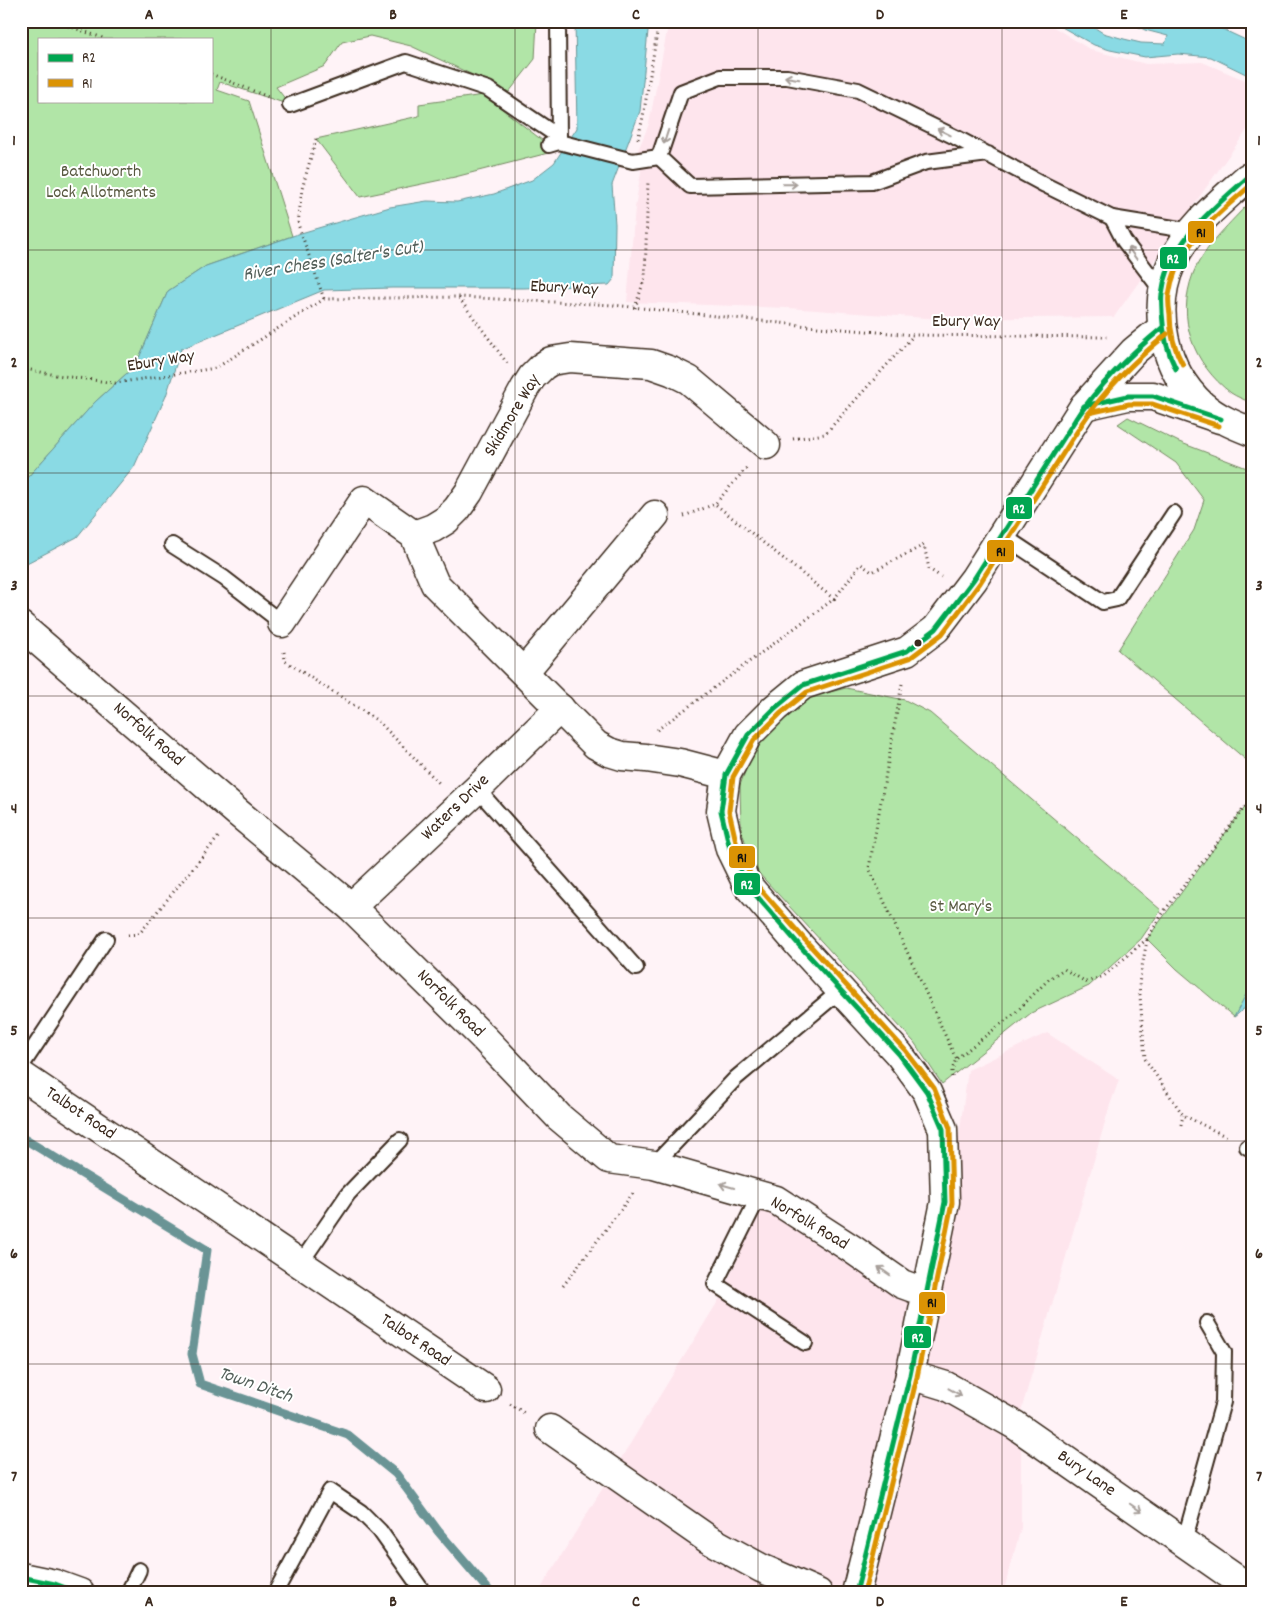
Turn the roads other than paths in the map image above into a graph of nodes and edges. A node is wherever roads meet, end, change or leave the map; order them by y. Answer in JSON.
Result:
{"nodes":[{"id":1,"x":558,"y":21,"type":"edge"},
{"id":2,"x":290,"y":105,"type":"road end"},
{"id":3,"x":556,"y":141,"type":"junction"},
{"id":4,"x":988,"y":154,"type":"junction"},
{"id":5,"x":659,"y":157,"type":"junction"},
{"id":6,"x":1250,"y":176,"type":"edge"},
{"id":7,"x":1112,"y":218,"type":"junction"},
{"id":8,"x":1192,"y":231,"type":"junction"},
{"id":9,"x":1162,"y":291,"type":"junction"},
{"id":10,"x":1162,"y":328,"type":"junction"},
{"id":11,"x":1084,"y":406,"type":"junction"},
{"id":12,"x":1221,"y":419,"type":"junction"},
{"id":13,"x":1252,"y":432,"type":"edge"},
{"id":14,"x":766,"y":445,"type":"dead end"},
{"id":15,"x":1174,"y":513,"type":"dead end"},
{"id":16,"x":655,"y":515,"type":"dead end"},
{"id":17,"x":414,"y":535,"type":"junction"},
{"id":18,"x":1002,"y":535,"type":"junction"},
{"id":19,"x":172,"y":545,"type":"dead end"},
{"id":20,"x":282,"y":623,"type":"joint"},
{"id":21,"x":21,"y":626,"type":"edge"},
{"id":22,"x":524,"y":672,"type":"junction"},
{"id":23,"x":560,"y":708,"type":"junction"},
{"id":24,"x":726,"y":775,"type":"junction"},
{"id":25,"x":469,"y":797,"type":"junction"},
{"id":26,"x":351,"y":906,"type":"junction"},
{"id":27,"x":106,"y":939,"type":"road end"},
{"id":28,"x":636,"y":968,"type":"dead end"},
{"id":29,"x":841,"y":990,"type":"junction"},
{"id":30,"x":21,"y":1067,"type":"edge"},
{"id":31,"x":21,"y":1075,"type":"edge"},
{"id":32,"x":400,"y":1140,"type":"dead end"},
{"id":33,"x":654,"y":1165,"type":"junction"},
{"id":34,"x":759,"y":1196,"type":"junction"},
{"id":35,"x":300,"y":1264,"type":"junction"},
{"id":36,"x":927,"y":1294,"type":"junction"},
{"id":37,"x":1207,"y":1323,"type":"dead end"},
{"id":38,"x":805,"y":1343,"type":"dead end"},
{"id":39,"x":910,"y":1375,"type":"junction"},
{"id":40,"x":486,"y":1389,"type":"road end"},
{"id":41,"x":550,"y":1428,"type":"road end"},
{"id":42,"x":1184,"y":1542,"type":"junction"},
{"id":43,"x":138,"y":1570,"type":"dead end"},
{"id":44,"x":21,"y":1577,"type":"edge"},
{"id":45,"x":1252,"y":1590,"type":"edge"},
{"id":46,"x":80,"y":1593,"type":"edge"},
{"id":47,"x":128,"y":1593,"type":"edge"},
{"id":48,"x":275,"y":1593,"type":"edge"},
{"id":49,"x":424,"y":1593,"type":"edge"},
{"id":50,"x":818,"y":1593,"type":"edge"},
{"id":51,"x":856,"y":1593,"type":"edge"}],
"edges":[{"from":1,"to":3,"type":"lane"},
{"from":2,"to":3,"type":"lane"},
{"from":3,"to":5,"type":"lane"},
{"from":5,"to":4,"type":"lane","one_way":true},
{"from":4,"to":5,"type":"lane","one_way":true},
{"from":4,"to":7,"type":"lane"},
{"from":6,"to":8,"type":"street"},
{"from":7,"to":8,"type":"lane"},
{"from":9,"to":7,"type":"lane","one_way":true},
{"from":8,"to":9,"type":"street"},
{"from":9,"to":10,"type":"street"},
{"from":10,"to":11,"type":"street"},
{"from":10,"to":12,"type":"street"},
{"from":11,"to":12,"type":"street"},
{"from":11,"to":18,"type":"street"},
{"from":12,"to":13,"type":"street"},
{"from":14,"to":17,"type":"street","name":"Skidmore Way"},
{"from":15,"to":18,"type":"lane"},
{"from":16,"to":22,"type":"street"},
{"from":17,"to":20,"type":"street"},
{"from":17,"to":22,"type":"street"},
{"from":18,"to":24,"type":"street"},
{"from":19,"to":20,"type":"lane"},
{"from":21,"to":26,"type":"street","name":"Norfolk Road"},
{"from":22,"to":23,"type":"street"},
{"from":23,"to":24,"type":"street"},
{"from":23,"to":25,"type":"street","name":"Waters Drive"},
{"from":24,"to":29,"type":"street"},
{"from":25,"to":26,"type":"street","name":"Waters Drive"},
{"from":25,"to":28,"type":"lane"},
{"from":26,"to":33,"type":"street","name":"Norfolk Road"},
{"from":27,"to":30,"type":"lane"},
{"from":29,"to":33,"type":"lane"},
{"from":29,"to":36,"type":"street"},
{"from":31,"to":35,"type":"street","name":"Talbot Road"},
{"from":32,"to":35,"type":"lane"},
{"from":34,"to":33,"type":"street","name":"Norfolk Road","one_way":true},
{"from":36,"to":34,"type":"street","name":"Norfolk Road","one_way":true},
{"from":34,"to":38,"type":"lane"},
{"from":35,"to":40,"type":"street","name":"Talbot Road"},
{"from":36,"to":39,"type":"street"},
{"from":37,"to":42,"type":"lane"},
{"from":39,"to":42,"type":"street","name":"Bury Lane","one_way":true},
{"from":39,"to":51,"type":"street"},
{"from":41,"to":50,"type":"street"},
{"from":42,"to":45,"type":"street","name":"Bury Lane"},
{"from":43,"to":47,"type":"lane"},
{"from":44,"to":46,"type":"street"},
{"from":48,"to":49,"type":"lane"}]}
